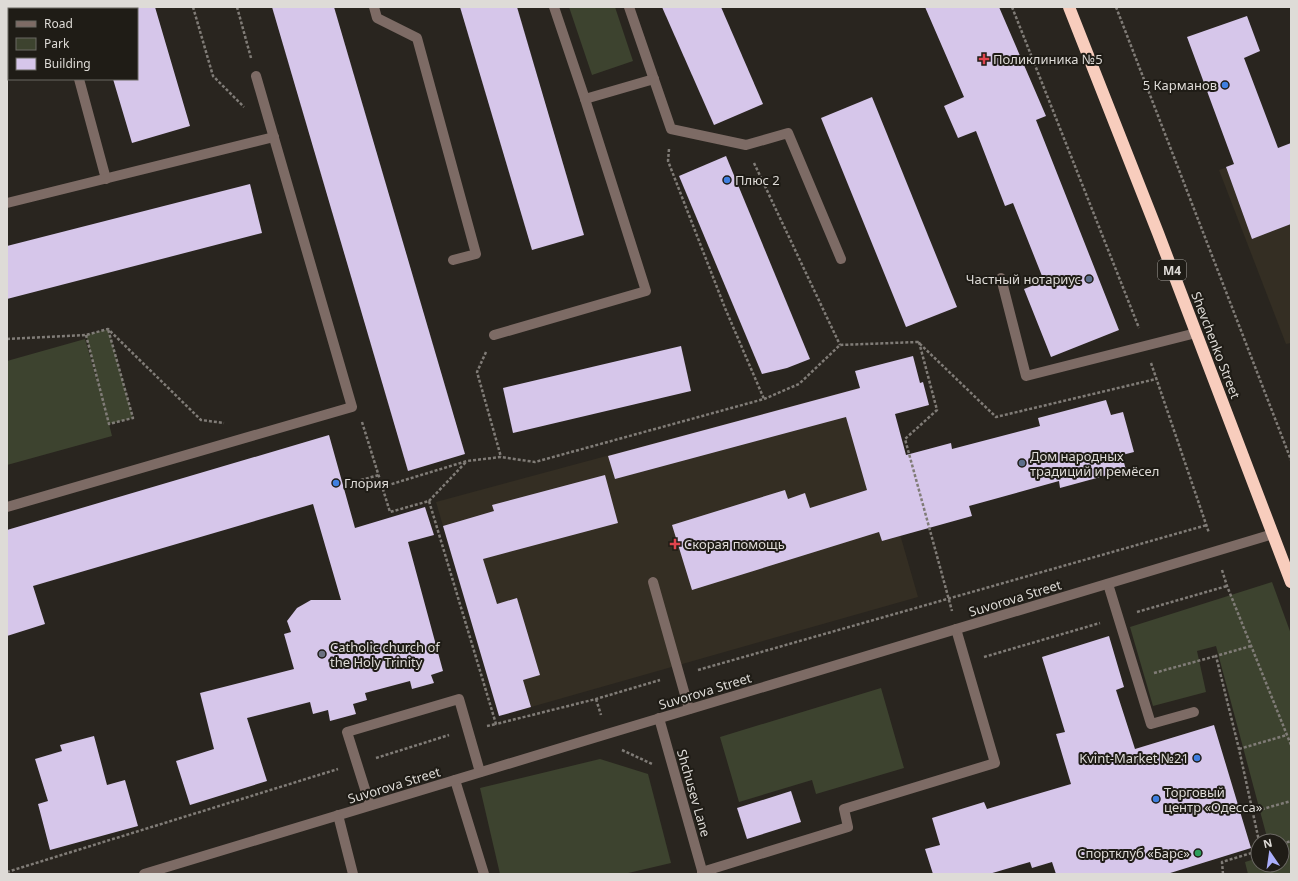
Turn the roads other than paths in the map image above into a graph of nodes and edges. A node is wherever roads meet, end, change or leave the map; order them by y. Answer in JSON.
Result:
{"nodes":[{"id":1,"x":374,"y":7,"type":"edge"},
{"id":2,"x":554,"y":7,"type":"edge"},
{"id":3,"x":629,"y":7,"type":"edge"},
{"id":4,"x":1069,"y":7,"type":"edge"},
{"id":5,"x":256,"y":76,"type":"road end"},
{"id":6,"x":654,"y":79,"type":"junction"},
{"id":7,"x":79,"y":80,"type":"edge"},
{"id":8,"x":585,"y":100,"type":"junction"},
{"id":9,"x":274,"y":137,"type":"junction"},
{"id":10,"x":106,"y":179,"type":"junction"},
{"id":11,"x":7,"y":203,"type":"edge"},
{"id":12,"x":841,"y":259,"type":"dead end"},
{"id":13,"x":453,"y":260,"type":"dead end"},
{"id":14,"x":1001,"y":278,"type":"dead end"},
{"id":15,"x":1196,"y":333,"type":"junction"},
{"id":16,"x":494,"y":335,"type":"road end"},
{"id":17,"x":7,"y":507,"type":"edge"},
{"id":18,"x":1273,"y":534,"type":"junction"},
{"id":19,"x":653,"y":582,"type":"dead end"},
{"id":20,"x":1291,"y":582,"type":"edge"},
{"id":21,"x":1108,"y":584,"type":"junction"},
{"id":22,"x":956,"y":629,"type":"junction"},
{"id":23,"x":689,"y":709,"type":"junction"},
{"id":24,"x":1194,"y":712,"type":"dead end"},
{"id":25,"x":659,"y":718,"type":"junction"},
{"id":26,"x":480,"y":772,"type":"junction"},
{"id":27,"x":455,"y":780,"type":"junction"},
{"id":28,"x":370,"y":806,"type":"junction"},
{"id":29,"x":338,"y":815,"type":"junction"},
{"id":30,"x":703,"y":873,"type":"edge"},
{"id":31,"x":144,"y":874,"type":"edge"},
{"id":32,"x":353,"y":874,"type":"edge"},
{"id":33,"x":484,"y":874,"type":"edge"}],
"edges":[{"from":1,"to":13,"type":"street"},
{"from":2,"to":8,"type":"street"},
{"from":3,"to":6,"type":"street"},
{"from":4,"to":15,"type":"highway","name":"Shevchenko Street","number":"M4"},
{"from":5,"to":9,"type":"street"},
{"from":6,"to":8,"type":"street"},
{"from":6,"to":12,"type":"street"},
{"from":7,"to":10,"type":"street"},
{"from":8,"to":16,"type":"street"},
{"from":9,"to":10,"type":"street"},
{"from":9,"to":17,"type":"street"},
{"from":10,"to":11,"type":"street"},
{"from":14,"to":15,"type":"street"},
{"from":15,"to":18,"type":"highway","name":"Shevchenko Street","number":"M4"},
{"from":18,"to":20,"type":"highway","name":"Shevchenko Street","number":"M4"},
{"from":18,"to":21,"type":"street","name":"Suvorova Street"},
{"from":19,"to":23,"type":"street"},
{"from":21,"to":22,"type":"street","name":"Suvorova Street"},
{"from":21,"to":24,"type":"street"},
{"from":22,"to":23,"type":"street","name":"Suvorova Street"},
{"from":22,"to":30,"type":"street"},
{"from":23,"to":25,"type":"street","name":"Suvorova Street"},
{"from":25,"to":26,"type":"street","name":"Suvorova Street"},
{"from":25,"to":30,"type":"street","name":"Shchusev Lane"},
{"from":26,"to":27,"type":"street","name":"Suvorova Street"},
{"from":26,"to":28,"type":"street"},
{"from":27,"to":28,"type":"street","name":"Suvorova Street"},
{"from":27,"to":33,"type":"street"},
{"from":28,"to":29,"type":"street","name":"Suvorova Street"},
{"from":29,"to":31,"type":"street","name":"Suvorova Street"},
{"from":29,"to":32,"type":"street"}]}
